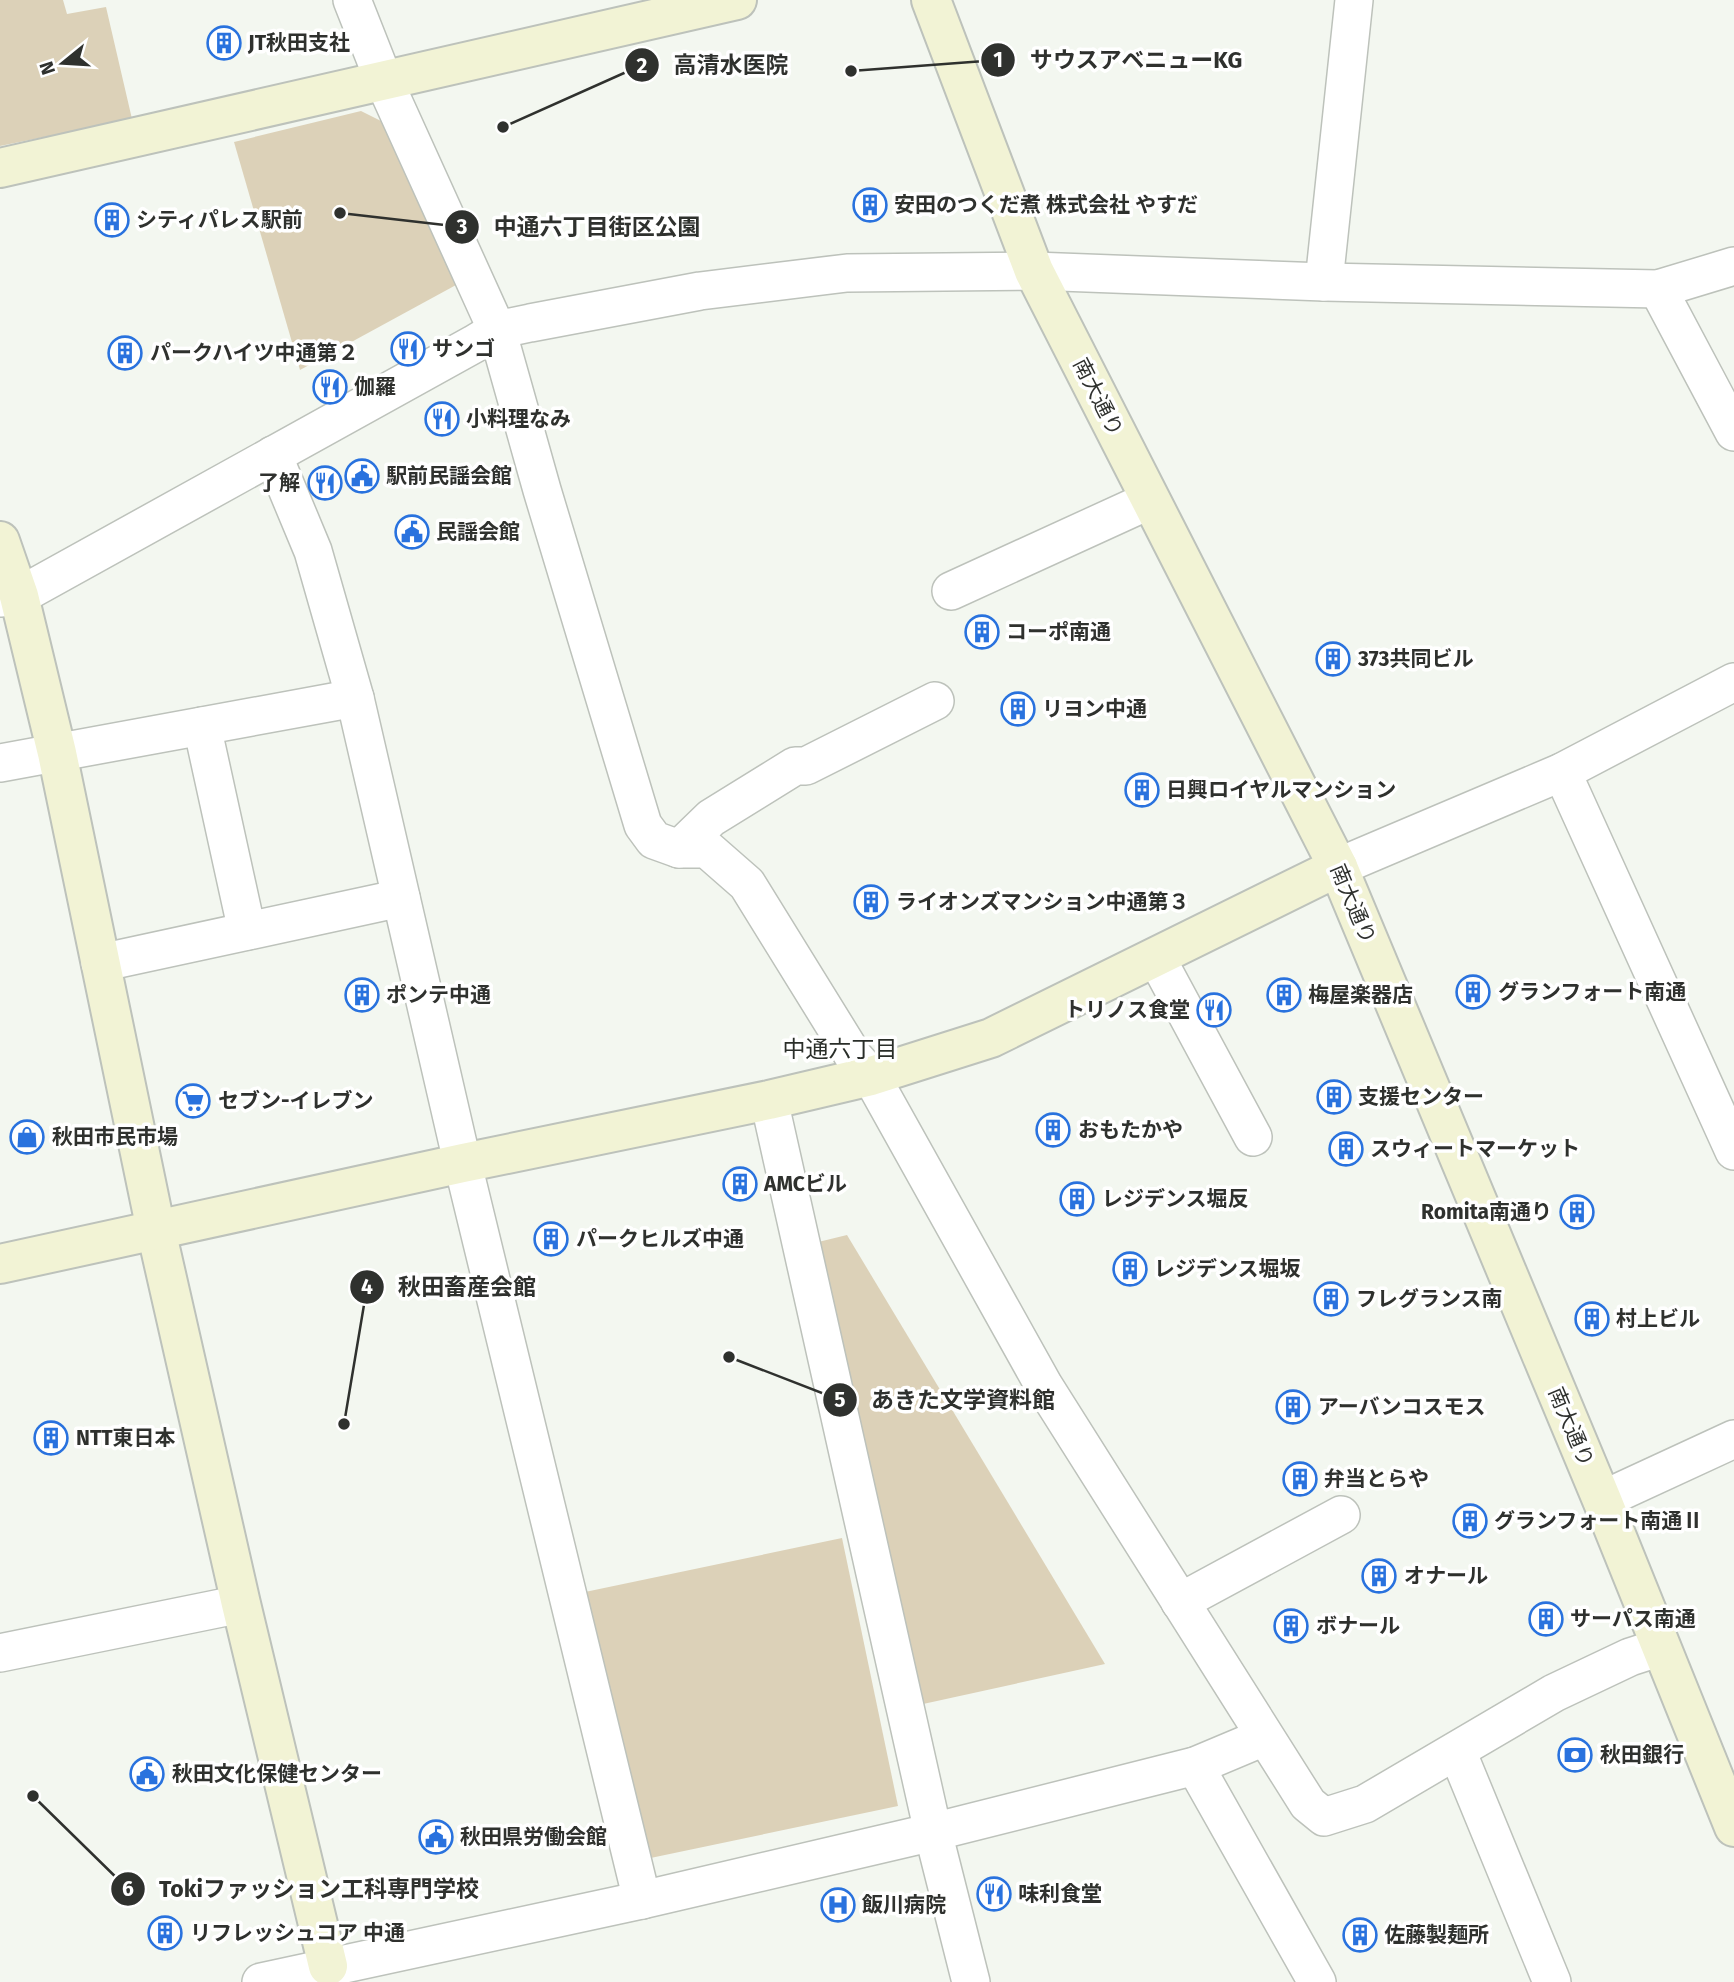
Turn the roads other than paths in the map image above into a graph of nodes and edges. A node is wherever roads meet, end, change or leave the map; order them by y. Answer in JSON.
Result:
{"nodes":[{"id":1,"x":352,"y":0,"type":"edge"},
{"id":2,"x":737,"y":0,"type":"edge"},
{"id":3,"x":931,"y":0,"type":"edge"},
{"id":4,"x":1354,"y":0,"type":"edge"},
{"id":5,"x":384,"y":81,"type":"junction"},
{"id":6,"x":0,"y":168,"type":"edge"},
{"id":7,"x":1734,"y":265,"type":"edge"},
{"id":8,"x":1034,"y":271,"type":"junction"},
{"id":9,"x":1324,"y":282,"type":"junction"},
{"id":10,"x":1658,"y":289,"type":"junction"},
{"id":11,"x":497,"y":330,"type":"junction"},
{"id":12,"x":1734,"y":432,"type":"edge"},
{"id":13,"x":273,"y":455,"type":"junction"},
{"id":14,"x":1150,"y":500,"type":"junction"},
{"id":15,"x":0,"y":541,"type":"edge"},
{"id":16,"x":951,"y":591,"type":"dead end"},
{"id":17,"x":9,"y":597,"type":"edge"},
{"id":18,"x":1734,"y":682,"type":"edge"},
{"id":19,"x":355,"y":698,"type":"junction"},
{"id":20,"x":935,"y":701,"type":"dead end"},
{"id":21,"x":202,"y":726,"type":"junction"},
{"id":22,"x":57,"y":753,"type":"junction"},
{"id":23,"x":0,"y":763,"type":"edge"},
{"id":24,"x":1562,"y":772,"type":"junction"},
{"id":25,"x":679,"y":849,"type":"junction"},
{"id":26,"x":1338,"y":867,"type":"junction"},
{"id":27,"x":401,"y":898,"type":"junction"},
{"id":28,"x":247,"y":931,"type":"junction"},
{"id":29,"x":1156,"y":957,"type":"junction"},
{"id":30,"x":100,"y":963,"type":"junction"},
{"id":31,"x":871,"y":1076,"type":"junction"},
{"id":32,"x":769,"y":1100,"type":"junction"},
{"id":33,"x":1253,"y":1137,"type":"dead end"},
{"id":34,"x":1734,"y":1151,"type":"edge"},
{"id":35,"x":463,"y":1163,"type":"junction"},
{"id":36,"x":156,"y":1230,"type":"junction"},
{"id":37,"x":0,"y":1264,"type":"edge"},
{"id":38,"x":1734,"y":1439,"type":"edge"},
{"id":39,"x":1602,"y":1500,"type":"junction"},
{"id":40,"x":1341,"y":1515,"type":"dead end"},
{"id":41,"x":1180,"y":1602,"type":"junction"},
{"id":42,"x":241,"y":1604,"type":"junction"},
{"id":43,"x":1661,"y":1647,"type":"junction"},
{"id":44,"x":0,"y":1653,"type":"edge"},
{"id":45,"x":1264,"y":1737,"type":"junction"},
{"id":46,"x":1457,"y":1751,"type":"junction"},
{"id":47,"x":1195,"y":1766,"type":"junction"},
{"id":48,"x":1734,"y":1827,"type":"edge"},
{"id":49,"x":933,"y":1832,"type":"junction"},
{"id":50,"x":642,"y":1900,"type":"junction"},
{"id":51,"x":330,"y":1974,"type":"edge"},
{"id":52,"x":261,"y":1982,"type":"edge"},
{"id":53,"x":971,"y":1982,"type":"edge"},
{"id":54,"x":1317,"y":1982,"type":"edge"},
{"id":55,"x":1552,"y":1982,"type":"edge"}],
"edges":[{"from":1,"to":5,"type":"street"},
{"from":2,"to":5,"type":"street"},
{"from":3,"to":8,"type":"street","name":"南大通り"},
{"from":4,"to":9,"type":"street"},
{"from":5,"to":6,"type":"street"},
{"from":5,"to":11,"type":"street"},
{"from":7,"to":10,"type":"street"},
{"from":8,"to":9,"type":"street"},
{"from":8,"to":11,"type":"street"},
{"from":8,"to":14,"type":"street","name":"南大通り"},
{"from":9,"to":10,"type":"street"},
{"from":10,"to":12,"type":"street"},
{"from":11,"to":13,"type":"street"},
{"from":11,"to":25,"type":"street"},
{"from":13,"to":17,"type":"street"},
{"from":13,"to":19,"type":"street"},
{"from":14,"to":16,"type":"street"},
{"from":14,"to":26,"type":"street","name":"南大通り"},
{"from":15,"to":17,"type":"street"},
{"from":17,"to":22,"type":"street"},
{"from":18,"to":24,"type":"street"},
{"from":19,"to":21,"type":"street"},
{"from":19,"to":27,"type":"street"},
{"from":20,"to":25,"type":"street"},
{"from":21,"to":22,"type":"street"},
{"from":21,"to":28,"type":"street"},
{"from":22,"to":23,"type":"street"},
{"from":22,"to":30,"type":"street"},
{"from":24,"to":26,"type":"street"},
{"from":24,"to":34,"type":"street"},
{"from":25,"to":31,"type":"street"},
{"from":26,"to":29,"type":"street"},
{"from":26,"to":39,"type":"street","name":"南大通り"},
{"from":27,"to":28,"type":"street"},
{"from":27,"to":35,"type":"street"},
{"from":28,"to":30,"type":"street"},
{"from":29,"to":31,"type":"street"},
{"from":29,"to":33,"type":"street"},
{"from":30,"to":36,"type":"street"},
{"from":31,"to":32,"type":"street"},
{"from":31,"to":41,"type":"street"},
{"from":32,"to":35,"type":"street"},
{"from":32,"to":49,"type":"street"},
{"from":35,"to":36,"type":"street"},
{"from":35,"to":50,"type":"street"},
{"from":36,"to":37,"type":"street"},
{"from":36,"to":42,"type":"street"},
{"from":38,"to":39,"type":"street"},
{"from":39,"to":43,"type":"street","name":"南大通り"},
{"from":40,"to":41,"type":"street"},
{"from":41,"to":45,"type":"street"},
{"from":42,"to":44,"type":"street"},
{"from":42,"to":51,"type":"street"},
{"from":43,"to":46,"type":"street"},
{"from":43,"to":48,"type":"street","name":"南大通り"},
{"from":45,"to":46,"type":"street"},
{"from":45,"to":47,"type":"street"},
{"from":46,"to":55,"type":"street"},
{"from":47,"to":49,"type":"street"},
{"from":47,"to":54,"type":"street"},
{"from":49,"to":50,"type":"street"},
{"from":49,"to":53,"type":"street"},
{"from":50,"to":51,"type":"street"},
{"from":51,"to":52,"type":"street"}]}
